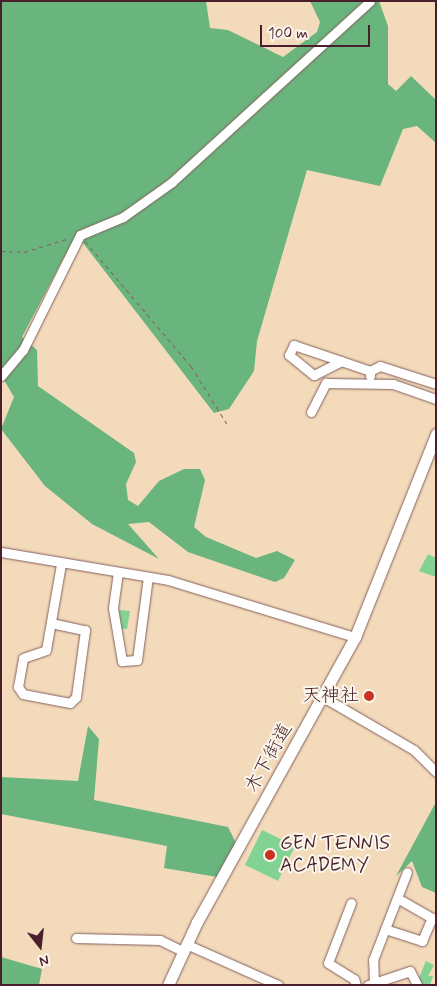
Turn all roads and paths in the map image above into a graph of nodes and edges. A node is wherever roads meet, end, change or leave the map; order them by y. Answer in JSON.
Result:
{"nodes":[{"id":1,"x":370,"y":1,"type":"edge"},
{"id":2,"x":80,"y":235,"type":"junction"},
{"id":3,"x":1,"y":252,"type":"edge"},
{"id":4,"x":341,"y":361,"type":"junction"},
{"id":5,"x":370,"y":371,"type":"junction"},
{"id":6,"x":1,"y":376,"type":"edge"},
{"id":7,"x":370,"y":384,"type":"junction"},
{"id":8,"x":436,"y":384,"type":"edge"},
{"id":9,"x":436,"y":399,"type":"edge"},
{"id":10,"x":311,"y":412,"type":"dead end"},
{"id":11,"x":227,"y":424,"type":"dead end"},
{"id":12,"x":436,"y":434,"type":"edge"},
{"id":13,"x":1,"y":552,"type":"edge"},
{"id":14,"x":61,"y":564,"type":"junction"},
{"id":15,"x":118,"y":572,"type":"junction"},
{"id":16,"x":148,"y":577,"type":"junction"},
{"id":17,"x":51,"y":623,"type":"junction"},
{"id":18,"x":355,"y":637,"type":"junction"},
{"id":19,"x":323,"y":697,"type":"junction"},
{"id":20,"x":436,"y":772,"type":"edge"},
{"id":21,"x":408,"y":872,"type":"dead end"},
{"id":22,"x":397,"y":898,"type":"junction"},
{"id":23,"x":351,"y":903,"type":"dead end"},
{"id":24,"x":385,"y":929,"type":"junction"},
{"id":25,"x":76,"y":938,"type":"dead end"},
{"id":26,"x":185,"y":947,"type":"junction"},
{"id":27,"x":371,"y":984,"type":"edge"},
{"id":28,"x":168,"y":985,"type":"edge"},
{"id":29,"x":278,"y":985,"type":"edge"},
{"id":30,"x":356,"y":985,"type":"edge"},
{"id":31,"x":417,"y":985,"type":"edge"}],
"edges":[{"from":1,"to":2,"type":"street"},
{"from":2,"to":3,"type":"path"},
{"from":2,"to":6,"type":"street"},
{"from":2,"to":11,"type":"path"},
{"from":4,"to":4,"type":"street"},
{"from":4,"to":5,"type":"street"},
{"from":5,"to":7,"type":"street"},
{"from":5,"to":8,"type":"street"},
{"from":7,"to":9,"type":"street"},
{"from":7,"to":10,"type":"street"},
{"from":12,"to":18,"type":"main road","name":"木下街道"},
{"from":13,"to":14,"type":"street"},
{"from":14,"to":15,"type":"street"},
{"from":14,"to":17,"type":"street"},
{"from":15,"to":16,"type":"street"},
{"from":15,"to":16,"type":"street"},
{"from":16,"to":18,"type":"street"},
{"from":17,"to":17,"type":"street"},
{"from":18,"to":19,"type":"main road","name":"木下街道"},
{"from":19,"to":20,"type":"street"},
{"from":19,"to":26,"type":"main road","name":"木下街道"},
{"from":21,"to":22,"type":"street"},
{"from":22,"to":24,"type":"street"},
{"from":22,"to":24,"type":"street"},
{"from":23,"to":30,"type":"street"},
{"from":24,"to":27,"type":"street"},
{"from":25,"to":26,"type":"street"},
{"from":26,"to":28,"type":"main road","name":"木下街道"},
{"from":26,"to":29,"type":"street"},
{"from":27,"to":31,"type":"street"}]}
